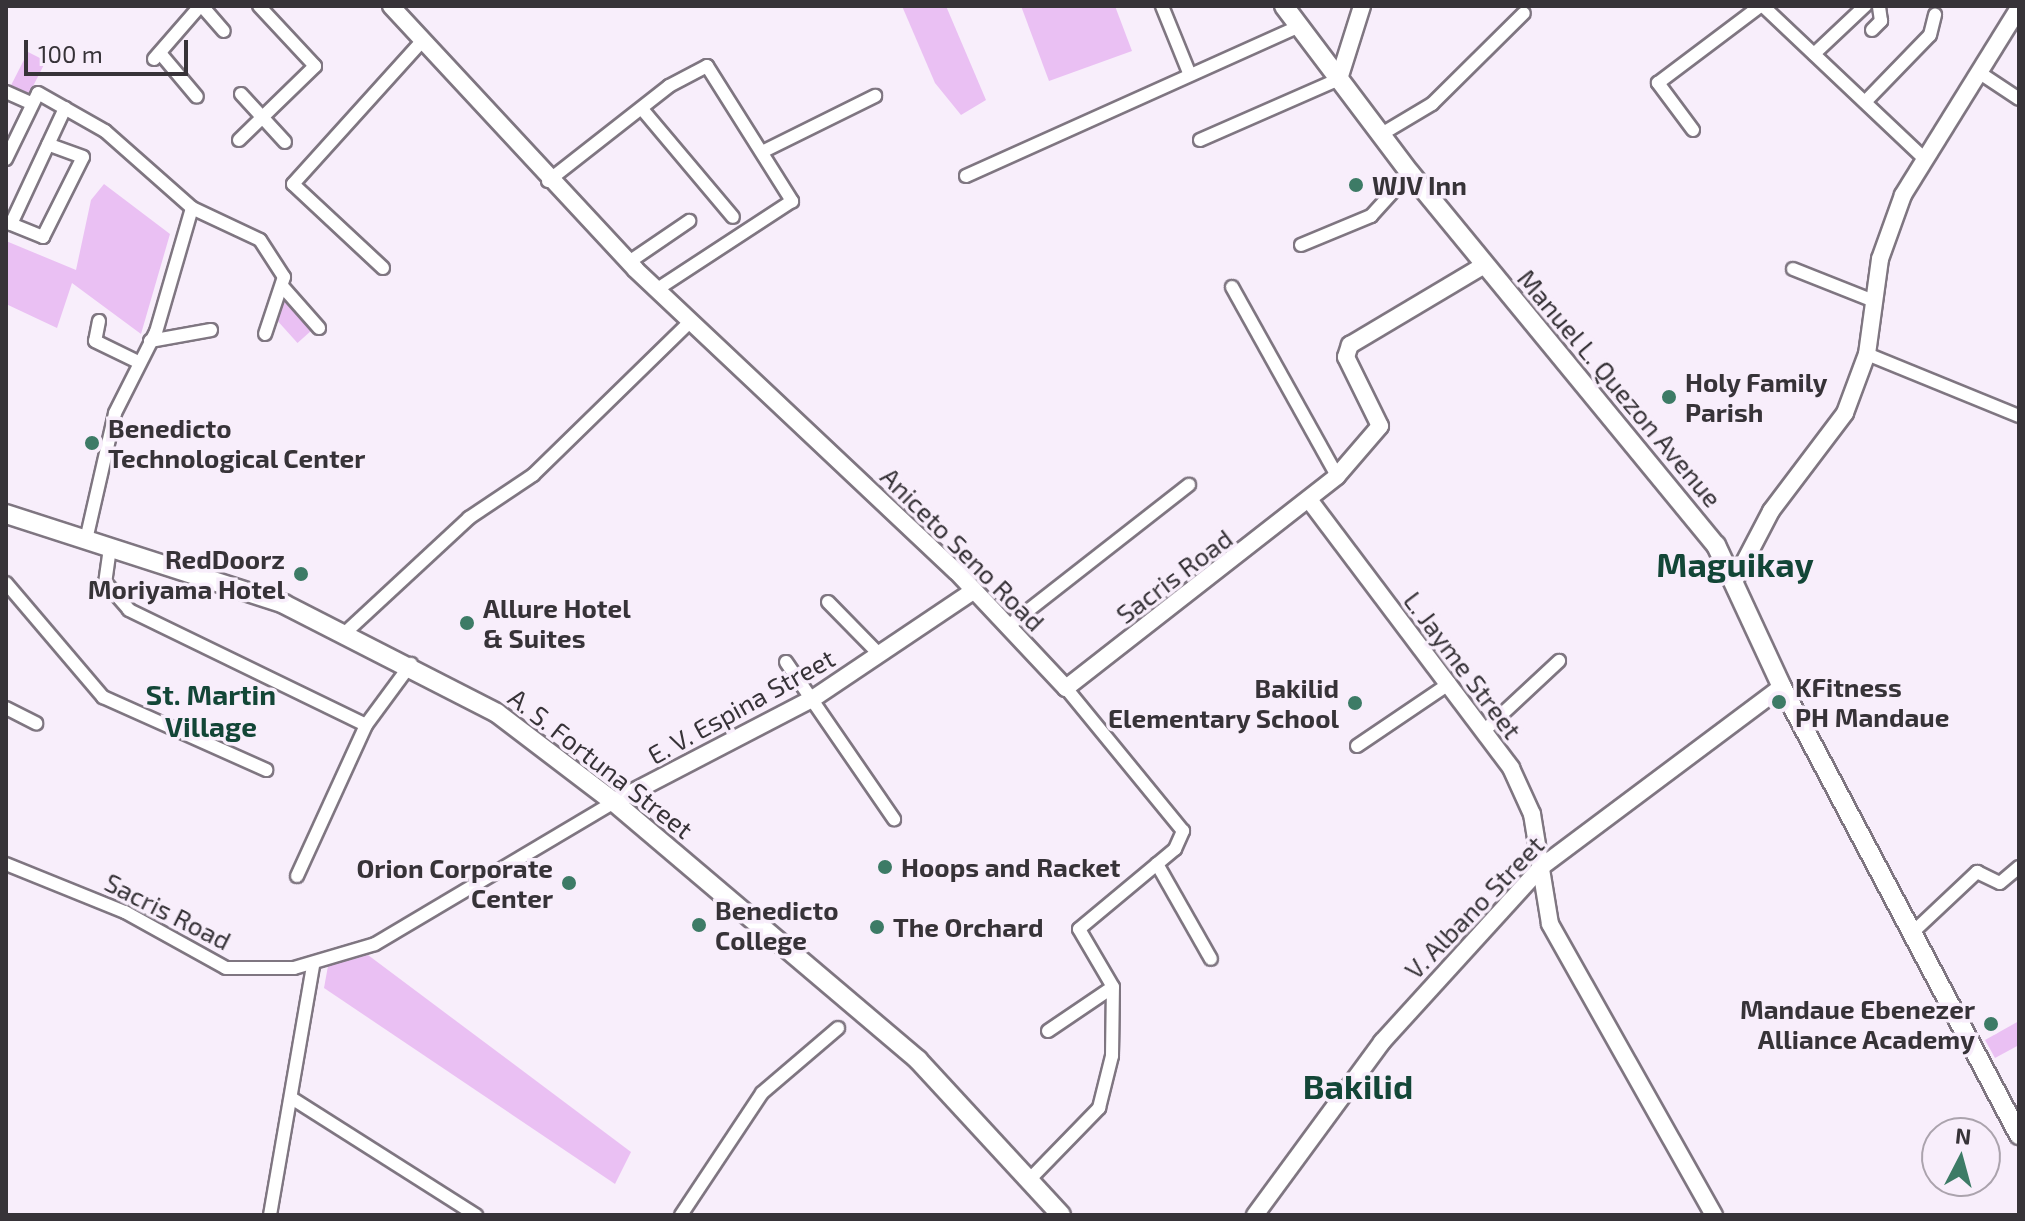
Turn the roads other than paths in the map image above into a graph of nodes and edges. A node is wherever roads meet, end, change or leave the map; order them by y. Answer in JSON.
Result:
{"nodes":[{"id":1,"x":201,"y":6,"type":"edge"},
{"id":2,"x":259,"y":6,"type":"edge"},
{"id":3,"x":391,"y":6,"type":"edge"},
{"id":4,"x":1162,"y":6,"type":"edge"},
{"id":5,"x":1284,"y":6,"type":"edge"},
{"id":6,"x":1362,"y":6,"type":"edge"},
{"id":7,"x":1761,"y":6,"type":"edge"},
{"id":8,"x":1865,"y":6,"type":"edge"},
{"id":9,"x":1879,"y":6,"type":"edge"},
{"id":10,"x":2016,"y":9,"type":"edge"},
{"id":11,"x":1524,"y":13,"type":"dead end"},
{"id":12,"x":1935,"y":15,"type":"dead end"},
{"id":13,"x":1299,"y":26,"type":"junction"},
{"id":14,"x":1872,"y":30,"type":"dead end"},
{"id":15,"x":224,"y":31,"type":"dead end"},
{"id":16,"x":423,"y":40,"type":"junction"},
{"id":17,"x":1814,"y":54,"type":"junction"},
{"id":18,"x":1190,"y":75,"type":"junction"},
{"id":19,"x":1983,"y":75,"type":"junction"},
{"id":20,"x":1339,"y":79,"type":"junction"},
{"id":21,"x":6,"y":92,"type":"edge"},
{"id":22,"x":241,"y":94,"type":"dead end"},
{"id":23,"x":875,"y":96,"type":"dead end"},
{"id":24,"x":197,"y":97,"type":"dead end"},
{"id":25,"x":2019,"y":99,"type":"edge"},
{"id":26,"x":1865,"y":102,"type":"junction"},
{"id":27,"x":31,"y":103,"type":"junction"},
{"id":28,"x":65,"y":108,"type":"junction"},
{"id":29,"x":642,"y":109,"type":"junction"},
{"id":30,"x":262,"y":117,"type":"junction"},
{"id":31,"x":1693,"y":130,"type":"dead end"},
{"id":32,"x":1380,"y":135,"type":"junction"},
{"id":33,"x":239,"y":140,"type":"dead end"},
{"id":34,"x":1200,"y":140,"type":"dead end"},
{"id":35,"x":285,"y":142,"type":"dead end"},
{"id":36,"x":48,"y":144,"type":"junction"},
{"id":37,"x":766,"y":150,"type":"junction"},
{"id":38,"x":1924,"y":158,"type":"junction"},
{"id":39,"x":6,"y":159,"type":"edge"},
{"id":40,"x":1410,"y":173,"type":"junction"},
{"id":41,"x":966,"y":176,"type":"dead end"},
{"id":42,"x":548,"y":181,"type":"junction"},
{"id":43,"x":192,"y":208,"type":"junction"},
{"id":44,"x":733,"y":217,"type":"dead end"},
{"id":45,"x":689,"y":221,"type":"dead end"},
{"id":46,"x":9,"y":223,"type":"edge"},
{"id":47,"x":1301,"y":245,"type":"dead end"},
{"id":48,"x":629,"y":262,"type":"junction"},
{"id":49,"x":1484,"y":265,"type":"junction"},
{"id":50,"x":383,"y":268,"type":"dead end"},
{"id":51,"x":1793,"y":269,"type":"dead end"},
{"id":52,"x":282,"y":286,"type":"junction"},
{"id":53,"x":1232,"y":287,"type":"dead end"},
{"id":54,"x":656,"y":290,"type":"junction"},
{"id":55,"x":1874,"y":301,"type":"junction"},
{"id":56,"x":99,"y":321,"type":"dead end"},
{"id":57,"x":689,"y":323,"type":"junction"},
{"id":58,"x":319,"y":328,"type":"dead end"},
{"id":59,"x":211,"y":330,"type":"dead end"},
{"id":60,"x":265,"y":334,"type":"dead end"},
{"id":61,"x":150,"y":341,"type":"junction"},
{"id":62,"x":1867,"y":354,"type":"junction"},
{"id":63,"x":136,"y":361,"type":"junction"},
{"id":64,"x":2019,"y":416,"type":"edge"},
{"id":65,"x":1337,"y":476,"type":"junction"},
{"id":66,"x":1189,"y":485,"type":"dead end"},
{"id":67,"x":1310,"y":501,"type":"junction"},
{"id":68,"x":6,"y":514,"type":"edge"},
{"id":69,"x":86,"y":540,"type":"junction"},
{"id":70,"x":110,"y":548,"type":"junction"},
{"id":71,"x":1735,"y":580,"type":"junction"},
{"id":72,"x":6,"y":583,"type":"edge"},
{"id":73,"x":973,"y":591,"type":"junction"},
{"id":74,"x":828,"y":602,"type":"dead end"},
{"id":75,"x":1007,"y":627,"type":"junction"},
{"id":76,"x":346,"y":632,"type":"junction"},
{"id":77,"x":879,"y":654,"type":"junction"},
{"id":78,"x":1559,"y":661,"type":"dead end"},
{"id":79,"x":786,"y":662,"type":"dead end"},
{"id":80,"x":411,"y":664,"type":"junction"},
{"id":81,"x":1450,"y":683,"type":"junction"},
{"id":82,"x":1782,"y":687,"type":"junction"},
{"id":83,"x":1066,"y":688,"type":"junction"},
{"id":84,"x":814,"y":698,"type":"junction"},
{"id":85,"x":6,"y":708,"type":"edge"},
{"id":86,"x":36,"y":723,"type":"dead end"},
{"id":87,"x":366,"y":725,"type":"junction"},
{"id":88,"x":1486,"y":729,"type":"junction"},
{"id":89,"x":1357,"y":746,"type":"dead end"},
{"id":90,"x":266,"y":770,"type":"dead end"},
{"id":91,"x":614,"y":802,"type":"junction"},
{"id":92,"x":894,"y":819,"type":"dead end"},
{"id":93,"x":6,"y":864,"type":"edge"},
{"id":94,"x":1157,"y":864,"type":"junction"},
{"id":95,"x":1541,"y":867,"type":"junction"},
{"id":96,"x":2019,"y":867,"type":"edge"},
{"id":97,"x":297,"y":876,"type":"dead end"},
{"id":98,"x":1911,"y":934,"type":"junction"},
{"id":99,"x":360,"y":949,"type":"joint"},
{"id":100,"x":1211,"y":959,"type":"dead end"},
{"id":101,"x":313,"y":965,"type":"junction"},
{"id":102,"x":1113,"y":987,"type":"junction"},
{"id":103,"x":838,"y":1028,"type":"dead end"},
{"id":104,"x":1048,"y":1031,"type":"dead end"},
{"id":105,"x":293,"y":1099,"type":"junction"},
{"id":106,"x":2019,"y":1135,"type":"edge"},
{"id":107,"x":1031,"y":1178,"type":"junction"},
{"id":108,"x":270,"y":1215,"type":"edge"},
{"id":109,"x":476,"y":1215,"type":"edge"},
{"id":110,"x":681,"y":1215,"type":"edge"},
{"id":111,"x":1061,"y":1215,"type":"edge"},
{"id":112,"x":1255,"y":1215,"type":"edge"},
{"id":113,"x":1714,"y":1215,"type":"edge"}],
"edges":[{"from":1,"to":15,"type":"street"},
{"from":1,"to":24,"type":"street"},
{"from":2,"to":30,"type":"street"},
{"from":3,"to":16,"type":"street","name":"Aniceto Seno Road"},
{"from":4,"to":18,"type":"street"},
{"from":5,"to":13,"type":"main road","name":"Manuel L. Quezon Avenue"},
{"from":6,"to":20,"type":"street"},
{"from":7,"to":17,"type":"street"},
{"from":7,"to":31,"type":"street"},
{"from":8,"to":17,"type":"street"},
{"from":9,"to":14,"type":"street"},
{"from":10,"to":19,"type":"street"},
{"from":11,"to":32,"type":"street"},
{"from":12,"to":26,"type":"street"},
{"from":13,"to":18,"type":"street"},
{"from":13,"to":20,"type":"main road","name":"Manuel L. Quezon Avenue"},
{"from":16,"to":42,"type":"street","name":"Aniceto Seno Road"},
{"from":16,"to":50,"type":"street"},
{"from":17,"to":26,"type":"street"},
{"from":18,"to":41,"type":"street"},
{"from":19,"to":25,"type":"street"},
{"from":19,"to":38,"type":"street"},
{"from":20,"to":32,"type":"main road","name":"Manuel L. Quezon Avenue"},
{"from":20,"to":34,"type":"street"},
{"from":21,"to":27,"type":"street"},
{"from":22,"to":30,"type":"street"},
{"from":23,"to":37,"type":"street"},
{"from":26,"to":38,"type":"street"},
{"from":27,"to":28,"type":"street"},
{"from":27,"to":39,"type":"street"},
{"from":28,"to":36,"type":"street"},
{"from":28,"to":43,"type":"street"},
{"from":29,"to":37,"type":"street"},
{"from":29,"to":42,"type":"street"},
{"from":29,"to":44,"type":"street"},
{"from":30,"to":33,"type":"street"},
{"from":30,"to":35,"type":"street"},
{"from":32,"to":40,"type":"main road","name":"Manuel L. Quezon Avenue"},
{"from":36,"to":46,"type":"street"},
{"from":36,"to":46,"type":"street"},
{"from":37,"to":54,"type":"street"},
{"from":38,"to":55,"type":"street"},
{"from":40,"to":47,"type":"street"},
{"from":40,"to":49,"type":"main road","name":"Manuel L. Quezon Avenue"},
{"from":42,"to":48,"type":"street","name":"Aniceto Seno Road"},
{"from":43,"to":52,"type":"street"},
{"from":43,"to":61,"type":"street"},
{"from":45,"to":48,"type":"street"},
{"from":48,"to":54,"type":"street","name":"Aniceto Seno Road"},
{"from":49,"to":65,"type":"street","name":"Sacris Road"},
{"from":49,"to":71,"type":"main road","name":"Manuel L. Quezon Avenue"},
{"from":51,"to":55,"type":"street"},
{"from":52,"to":58,"type":"street"},
{"from":52,"to":60,"type":"street"},
{"from":53,"to":65,"type":"street"},
{"from":54,"to":57,"type":"street","name":"Aniceto Seno Road"},
{"from":55,"to":62,"type":"street"},
{"from":56,"to":63,"type":"street"},
{"from":57,"to":73,"type":"street","name":"Aniceto Seno Road"},
{"from":57,"to":76,"type":"street"},
{"from":59,"to":61,"type":"street"},
{"from":61,"to":63,"type":"street"},
{"from":62,"to":64,"type":"street"},
{"from":62,"to":71,"type":"street"},
{"from":63,"to":69,"type":"street"},
{"from":65,"to":67,"type":"street","name":"Sacris Road"},
{"from":66,"to":75,"type":"street"},
{"from":67,"to":81,"type":"street","name":"L. Jayme Street"},
{"from":67,"to":83,"type":"street","name":"Sacris Road"},
{"from":68,"to":69,"type":"main road","name":"A. S. Fortuna Street"},
{"from":69,"to":70,"type":"main road","name":"A. S. Fortuna Street"},
{"from":70,"to":76,"type":"main road","name":"A. S. Fortuna Street"},
{"from":70,"to":87,"type":"street"},
{"from":71,"to":82,"type":"main road","name":"Manuel L. Quezon Avenue"},
{"from":72,"to":90,"type":"street"},
{"from":73,"to":75,"type":"street","name":"Aniceto Seno Road"},
{"from":73,"to":77,"type":"street","name":"E. V. Espina Street"},
{"from":74,"to":77,"type":"street"},
{"from":75,"to":83,"type":"street","name":"Aniceto Seno Road"},
{"from":76,"to":80,"type":"main road","name":"A. S. Fortuna Street"},
{"from":77,"to":84,"type":"street","name":"E. V. Espina Street"},
{"from":78,"to":88,"type":"street"},
{"from":79,"to":84,"type":"street"},
{"from":80,"to":87,"type":"street"},
{"from":80,"to":91,"type":"main road","name":"A. S. Fortuna Street"},
{"from":81,"to":88,"type":"street","name":"L. Jayme Street"},
{"from":81,"to":89,"type":"street"},
{"from":82,"to":95,"type":"street","name":"V. Albano Street"},
{"from":82,"to":98,"type":"main road","name":"Manuel L. Quezon Avenue"},
{"from":83,"to":94,"type":"street","name":"Aniceto Seno Road"},
{"from":84,"to":91,"type":"street","name":"E. V. Espina Street"},
{"from":84,"to":92,"type":"street"},
{"from":85,"to":86,"type":"street"},
{"from":87,"to":97,"type":"street"},
{"from":88,"to":95,"type":"street","name":"L. Jayme Street"},
{"from":91,"to":99,"type":"street","name":"E. V. Espina Street"},
{"from":91,"to":107,"type":"main road","name":"A. S. Fortuna Street"},
{"from":93,"to":101,"type":"street","name":"Sacris Road"},
{"from":94,"to":100,"type":"street"},
{"from":94,"to":102,"type":"street","name":"Aniceto Seno Road"},
{"from":95,"to":112,"type":"street","name":"V. Albano Street"},
{"from":95,"to":113,"type":"street","name":"L. Jayme Street"},
{"from":96,"to":98,"type":"street"},
{"from":98,"to":106,"type":"main road","name":"Manuel L. Quezon Avenue"},
{"from":99,"to":101,"type":"street","name":"Sacris Road"},
{"from":101,"to":105,"type":"street"},
{"from":102,"to":104,"type":"street"},
{"from":102,"to":107,"type":"street"},
{"from":103,"to":110,"type":"street"},
{"from":105,"to":108,"type":"street"},
{"from":105,"to":109,"type":"street"},
{"from":107,"to":111,"type":"main road","name":"A. S. Fortuna Street"}]}
